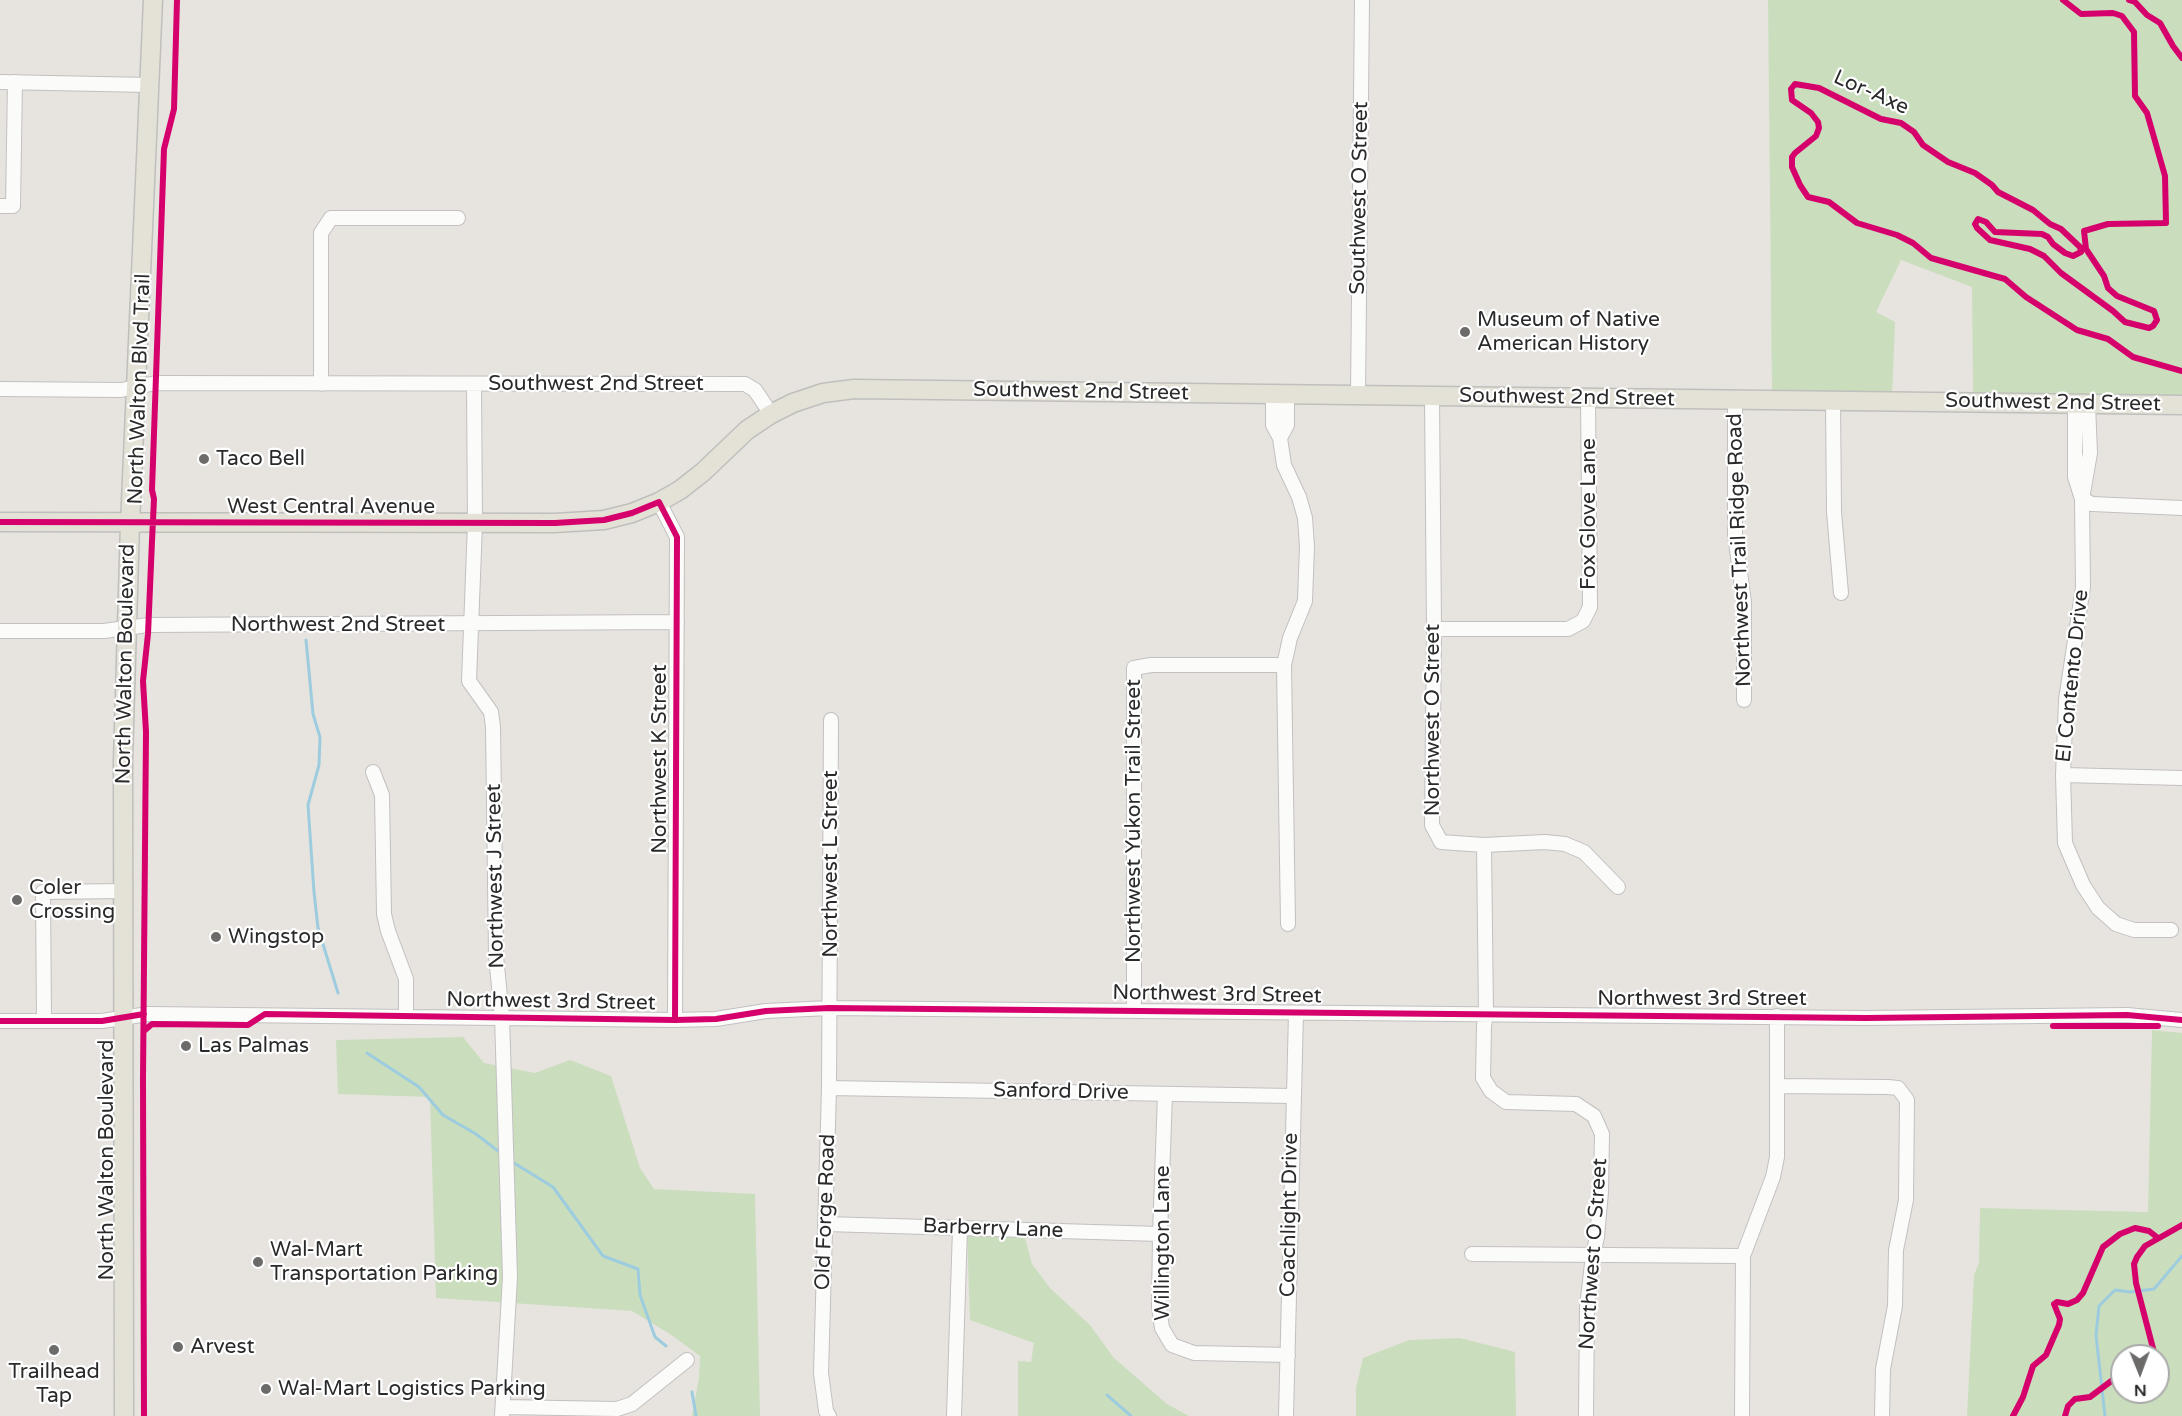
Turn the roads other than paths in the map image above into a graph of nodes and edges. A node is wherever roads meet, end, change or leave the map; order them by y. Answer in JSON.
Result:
{"nodes":[{"id":1,"x":153,"y":0,"type":"edge"},
{"id":2,"x":1362,"y":0,"type":"edge"},
{"id":3,"x":0,"y":82,"type":"edge"},
{"id":4,"x":15,"y":82,"type":"junction"},
{"id":5,"x":149,"y":85,"type":"junction"},
{"id":6,"x":0,"y":206,"type":"edge"},
{"id":7,"x":458,"y":218,"type":"dead end"},
{"id":8,"x":321,"y":384,"type":"junction"},
{"id":9,"x":474,"y":384,"type":"junction"},
{"id":10,"x":136,"y":387,"type":"junction"},
{"id":11,"x":0,"y":389,"type":"edge"},
{"id":12,"x":1280,"y":394,"type":"junction"},
{"id":13,"x":1358,"y":395,"type":"junction"},
{"id":14,"x":1432,"y":396,"type":"junction"},
{"id":15,"x":1588,"y":398,"type":"junction"},
{"id":16,"x":1735,"y":400,"type":"junction"},
{"id":17,"x":1833,"y":401,"type":"junction"},
{"id":18,"x":2081,"y":404,"type":"junction"},
{"id":19,"x":2182,"y":405,"type":"edge"},
{"id":20,"x":771,"y":414,"type":"junction"},
{"id":21,"x":2082,"y":499,"type":"junction"},
{"id":22,"x":659,"y":501,"type":"junction"},
{"id":23,"x":2182,"y":508,"type":"edge"},
{"id":24,"x":0,"y":522,"type":"edge"},
{"id":25,"x":475,"y":523,"type":"junction"},
{"id":26,"x":130,"y":524,"type":"junction"},
{"id":27,"x":1841,"y":593,"type":"dead end"},
{"id":28,"x":677,"y":622,"type":"junction"},
{"id":29,"x":470,"y":625,"type":"junction"},
{"id":30,"x":126,"y":629,"type":"junction"},
{"id":31,"x":1434,"y":629,"type":"junction"},
{"id":32,"x":0,"y":631,"type":"edge"},
{"id":33,"x":1284,"y":665,"type":"junction"},
{"id":34,"x":1744,"y":700,"type":"dead end"},
{"id":35,"x":831,"y":720,"type":"dead end"},
{"id":36,"x":373,"y":772,"type":"dead end"},
{"id":37,"x":2063,"y":775,"type":"junction"},
{"id":38,"x":2182,"y":778,"type":"edge"},
{"id":39,"x":1484,"y":845,"type":"junction"},
{"id":40,"x":1617,"y":886,"type":"dead end"},
{"id":41,"x":123,"y":891,"type":"junction"},
{"id":42,"x":1288,"y":924,"type":"dead end"},
{"id":43,"x":2171,"y":930,"type":"dead end"},
{"id":44,"x":829,"y":1008,"type":"junction"},
{"id":45,"x":1134,"y":1011,"type":"junction"},
{"id":46,"x":1296,"y":1013,"type":"junction"},
{"id":47,"x":1486,"y":1014,"type":"junction"},
{"id":48,"x":406,"y":1016,"type":"junction"},
{"id":49,"x":1778,"y":1016,"type":"junction"},
{"id":50,"x":123,"y":1017,"type":"junction"},
{"id":51,"x":502,"y":1017,"type":"junction"},
{"id":52,"x":675,"y":1020,"type":"junction"},
{"id":53,"x":2182,"y":1020,"type":"edge"},
{"id":54,"x":0,"y":1021,"type":"edge"},
{"id":55,"x":44,"y":1021,"type":"junction"},
{"id":56,"x":1778,"y":1086,"type":"junction"},
{"id":57,"x":829,"y":1088,"type":"junction"},
{"id":58,"x":1165,"y":1094,"type":"junction"},
{"id":59,"x":1292,"y":1096,"type":"junction"},
{"id":60,"x":826,"y":1224,"type":"junction"},
{"id":61,"x":960,"y":1228,"type":"junction"},
{"id":62,"x":1160,"y":1234,"type":"junction"},
{"id":63,"x":1472,"y":1254,"type":"dead end"},
{"id":64,"x":1593,"y":1255,"type":"junction"},
{"id":65,"x":1743,"y":1256,"type":"junction"},
{"id":66,"x":1288,"y":1355,"type":"junction"},
{"id":67,"x":687,"y":1360,"type":"dead end"},
{"id":68,"x":503,"y":1411,"type":"edge"},
{"id":69,"x":124,"y":1416,"type":"edge"},
{"id":70,"x":829,"y":1416,"type":"edge"},
{"id":71,"x":954,"y":1416,"type":"edge"},
{"id":72,"x":1286,"y":1416,"type":"edge"},
{"id":73,"x":1586,"y":1416,"type":"edge"},
{"id":74,"x":1742,"y":1416,"type":"edge"},
{"id":75,"x":1882,"y":1416,"type":"edge"}],
"edges":[{"from":1,"to":5,"type":"main road","name":"North Walton Boulevard"},
{"from":2,"to":13,"type":"street","name":"Southwest O Street"},
{"from":3,"to":4,"type":"street"},
{"from":4,"to":5,"type":"street"},
{"from":4,"to":6,"type":"street"},
{"from":5,"to":10,"type":"main road","name":"North Walton Boulevard"},
{"from":7,"to":8,"type":"street"},
{"from":8,"to":9,"type":"street","name":"Southwest 2nd Street"},
{"from":8,"to":10,"type":"street","name":"Southwest 2nd Street"},
{"from":9,"to":20,"type":"street","name":"Southwest 2nd Street"},
{"from":9,"to":25,"type":"street","name":"Northwest J Street"},
{"from":10,"to":11,"type":"street","name":"Southwest 2nd Street"},
{"from":10,"to":26,"type":"main road","name":"North Walton Boulevard"},
{"from":12,"to":13,"type":"main road","name":"Southwest 2nd Street"},
{"from":12,"to":20,"type":"main road","name":"Southwest 2nd Street"},
{"from":12,"to":33,"type":"street"},
{"from":13,"to":14,"type":"main road","name":"Southwest 2nd Street"},
{"from":14,"to":15,"type":"main road","name":"Southwest 2nd Street"},
{"from":14,"to":31,"type":"street","name":"Northwest O Street"},
{"from":15,"to":16,"type":"main road","name":"Southwest 2nd Street"},
{"from":15,"to":31,"type":"street","name":"Fox Glove Lane"},
{"from":16,"to":17,"type":"main road","name":"Southwest 2nd Street"},
{"from":16,"to":34,"type":"street","name":"Northwest Trail Ridge Road"},
{"from":17,"to":18,"type":"main road","name":"Southwest 2nd Street"},
{"from":17,"to":27,"type":"street"},
{"from":18,"to":19,"type":"main road","name":"Southwest 2nd Street"},
{"from":18,"to":21,"type":"street","name":"El Contento Drive"},
{"from":20,"to":22,"type":"main road","name":"West Central Avenue"},
{"from":21,"to":23,"type":"street"},
{"from":21,"to":37,"type":"street","name":"El Contento Drive"},
{"from":22,"to":25,"type":"main road","name":"West Central Avenue"},
{"from":22,"to":28,"type":"street","name":"Northwest K Street"},
{"from":24,"to":26,"type":"main road","name":"West Central Avenue"},
{"from":25,"to":26,"type":"main road","name":"West Central Avenue"},
{"from":25,"to":29,"type":"street","name":"Northwest J Street"},
{"from":26,"to":30,"type":"main road","name":"North Walton Boulevard"},
{"from":28,"to":29,"type":"street","name":"Northwest 2nd Street"},
{"from":28,"to":52,"type":"street","name":"Northwest K Street"},
{"from":29,"to":30,"type":"street","name":"Northwest 2nd Street"},
{"from":29,"to":51,"type":"street","name":"Northwest J Street"},
{"from":30,"to":32,"type":"street","name":"Northwest 2nd Street"},
{"from":30,"to":41,"type":"main road","name":"North Walton Boulevard"},
{"from":31,"to":39,"type":"street","name":"Northwest O Street"},
{"from":33,"to":42,"type":"street"},
{"from":33,"to":45,"type":"street","name":"Northwest Yukon Trail Street"},
{"from":35,"to":44,"type":"street","name":"Northwest L Street"},
{"from":36,"to":48,"type":"street"},
{"from":37,"to":38,"type":"street"},
{"from":37,"to":43,"type":"street","name":"El Contento Drive"},
{"from":39,"to":40,"type":"street"},
{"from":39,"to":47,"type":"street","name":"Northwest O Street"},
{"from":41,"to":50,"type":"main road","name":"North Walton Boulevard"},
{"from":41,"to":55,"type":"street"},
{"from":44,"to":45,"type":"street","name":"Northwest 3rd Street"},
{"from":44,"to":52,"type":"street","name":"Northwest 3rd Street"},
{"from":44,"to":57,"type":"street","name":"Old Forge Road"},
{"from":45,"to":46,"type":"street","name":"Northwest 3rd Street"},
{"from":46,"to":47,"type":"street","name":"Northwest 3rd Street"},
{"from":46,"to":59,"type":"street","name":"Coachlight Drive"},
{"from":47,"to":49,"type":"street","name":"Northwest 3rd Street"},
{"from":47,"to":64,"type":"street","name":"Northwest O Street"},
{"from":48,"to":50,"type":"street","name":"Northwest 3rd Street"},
{"from":48,"to":51,"type":"street","name":"Northwest 3rd Street"},
{"from":49,"to":53,"type":"street","name":"Northwest 3rd Street"},
{"from":49,"to":56,"type":"street"},
{"from":50,"to":55,"type":"street","name":"Northwest 3rd Street"},
{"from":50,"to":69,"type":"main road","name":"North Walton Boulevard"},
{"from":51,"to":52,"type":"street","name":"Northwest 3rd Street"},
{"from":51,"to":68,"type":"street","name":"Northwest J Street"},
{"from":54,"to":55,"type":"street","name":"Northwest 3rd Street"},
{"from":56,"to":65,"type":"street"},
{"from":56,"to":75,"type":"street"},
{"from":57,"to":58,"type":"street","name":"Sanford Drive"},
{"from":57,"to":60,"type":"street","name":"Old Forge Road"},
{"from":58,"to":59,"type":"street","name":"Sanford Drive"},
{"from":58,"to":62,"type":"street","name":"Willington Lane"},
{"from":59,"to":66,"type":"street","name":"Coachlight Drive"},
{"from":60,"to":61,"type":"street","name":"Barberry Lane"},
{"from":60,"to":70,"type":"street","name":"Old Forge Road"},
{"from":61,"to":62,"type":"street","name":"Barberry Lane"},
{"from":61,"to":71,"type":"street"},
{"from":62,"to":66,"type":"street","name":"Willington Lane"},
{"from":63,"to":64,"type":"street"},
{"from":64,"to":65,"type":"street"},
{"from":64,"to":73,"type":"street","name":"Northwest O Street"},
{"from":65,"to":74,"type":"street"},
{"from":66,"to":72,"type":"street","name":"Coachlight Drive"},
{"from":67,"to":68,"type":"street"}]}
